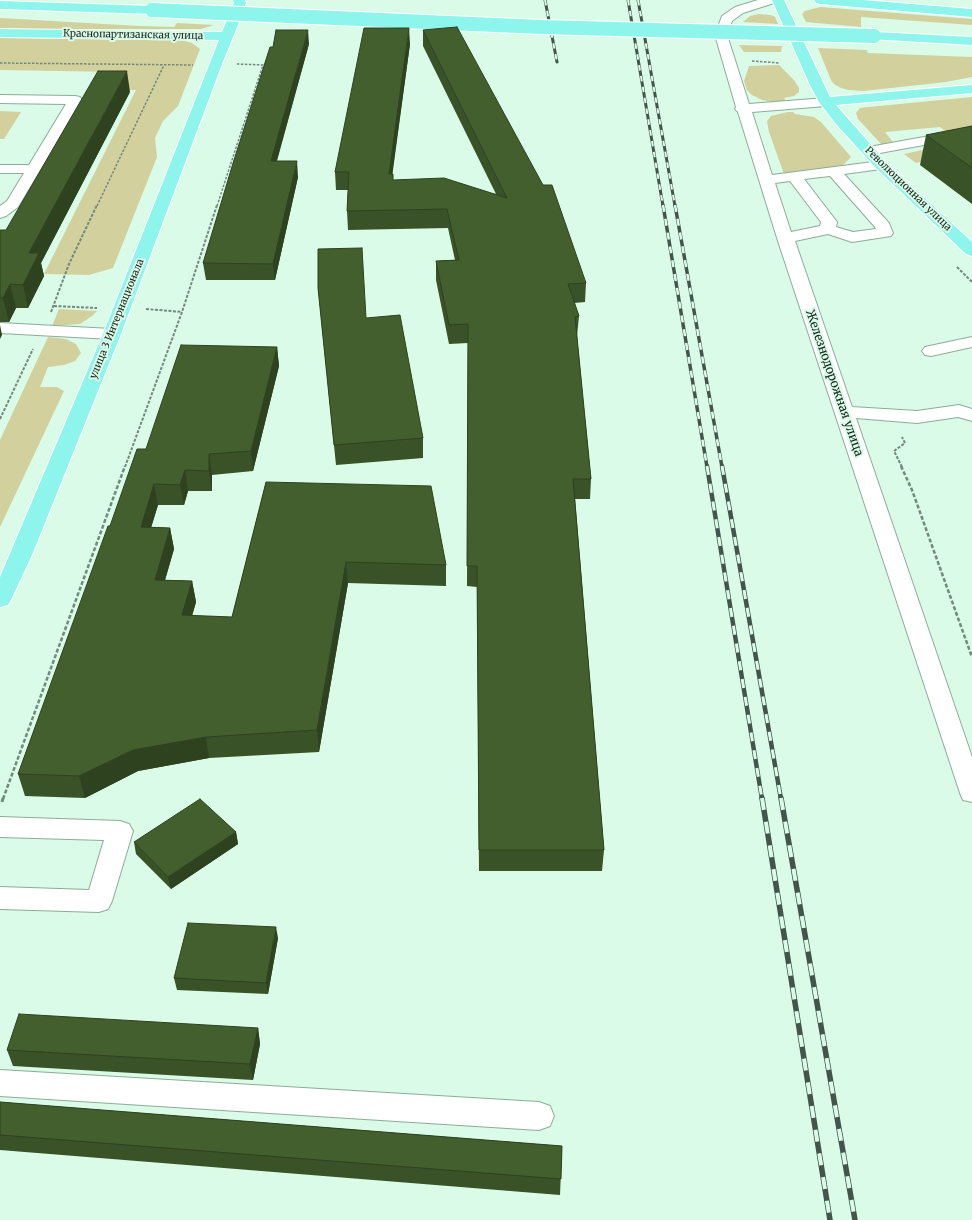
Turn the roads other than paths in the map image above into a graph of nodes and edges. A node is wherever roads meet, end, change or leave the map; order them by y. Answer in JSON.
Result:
{"nodes":[{"id":1,"x":239,"y":0,"type":"edge"},
{"id":2,"x":770,"y":0,"type":"edge"},
{"id":3,"x":778,"y":0,"type":"edge"},
{"id":4,"x":820,"y":0,"type":"edge"},
{"id":5,"x":0,"y":4,"type":"edge"},
{"id":6,"x":972,"y":12,"type":"edge"},
{"id":7,"x":0,"y":33,"type":"edge"},
{"id":8,"x":227,"y":36,"type":"junction"},
{"id":9,"x":972,"y":42,"type":"edge"},
{"id":10,"x":972,"y":89,"type":"edge"},
{"id":11,"x":0,"y":98,"type":"edge"},
{"id":12,"x":826,"y":102,"type":"junction"},
{"id":13,"x":742,"y":109,"type":"junction"},
{"id":14,"x":946,"y":137,"type":"edge"},
{"id":15,"x":869,"y":152,"type":"junction"},
{"id":16,"x":881,"y":165,"type":"junction"},
{"id":17,"x":0,"y":169,"type":"edge"},
{"id":18,"x":33,"y":170,"type":"junction"},
{"id":19,"x":833,"y":171,"type":"junction"},
{"id":20,"x":794,"y":176,"type":"junction"},
{"id":21,"x":766,"y":180,"type":"junction"},
{"id":22,"x":0,"y":213,"type":"edge"},
{"id":23,"x":828,"y":229,"type":"junction"},
{"id":24,"x":785,"y":238,"type":"junction"},
{"id":25,"x":972,"y":251,"type":"edge"},
{"id":26,"x":0,"y":328,"type":"edge"},
{"id":27,"x":112,"y":334,"type":"junction"},
{"id":28,"x":972,"y":342,"type":"edge"},
{"id":29,"x":931,"y":351,"type":"dead end"},
{"id":30,"x":844,"y":412,"type":"junction"},
{"id":31,"x":972,"y":415,"type":"edge"},
{"id":32,"x":0,"y":600,"type":"edge"},
{"id":33,"x":972,"y":793,"type":"edge"},
{"id":34,"x":0,"y":827,"type":"edge"},
{"id":35,"x":0,"y":898,"type":"edge"},
{"id":36,"x":0,"y":1083,"type":"edge"},
{"id":37,"x":539,"y":1116,"type":"dead end"}],
"edges":[{"from":1,"to":8,"type":"main road"},
{"from":2,"to":13,"type":"street","name":"Железнодорожная улица"},
{"from":3,"to":12,"type":"main road","name":"Революционная улица"},
{"from":4,"to":6,"type":"main road"},
{"from":5,"to":9,"type":"main road","bridge":true},
{"from":7,"to":8,"type":"main road","name":"Краснопартизанская улица"},
{"from":8,"to":27,"type":"main road","name":"улица 3 Интернационала"},
{"from":10,"to":12,"type":"main road"},
{"from":11,"to":18,"type":"street"},
{"from":12,"to":13,"type":"street"},
{"from":12,"to":15,"type":"main road","name":"Революционная улица"},
{"from":13,"to":21,"type":"street","name":"Железнодорожная улица"},
{"from":14,"to":15,"type":"street"},
{"from":15,"to":16,"type":"main road","name":"Революционная улица"},
{"from":16,"to":19,"type":"street"},
{"from":16,"to":25,"type":"main road","name":"Революционная улица"},
{"from":17,"to":18,"type":"street"},
{"from":18,"to":22,"type":"street"},
{"from":19,"to":20,"type":"street"},
{"from":19,"to":23,"type":"street"},
{"from":20,"to":21,"type":"street"},
{"from":20,"to":23,"type":"street"},
{"from":21,"to":24,"type":"street","name":"Железнодорожная улица"},
{"from":23,"to":24,"type":"street"},
{"from":24,"to":30,"type":"street","name":"Железнодорожная улица"},
{"from":26,"to":27,"type":"street"},
{"from":27,"to":32,"type":"main road","name":"улица 3 Интернационала"},
{"from":28,"to":29,"type":"street"},
{"from":30,"to":31,"type":"street"},
{"from":30,"to":33,"type":"street","name":"Железнодорожная улица"},
{"from":34,"to":35,"type":"street"},
{"from":36,"to":37,"type":"street"}]}
